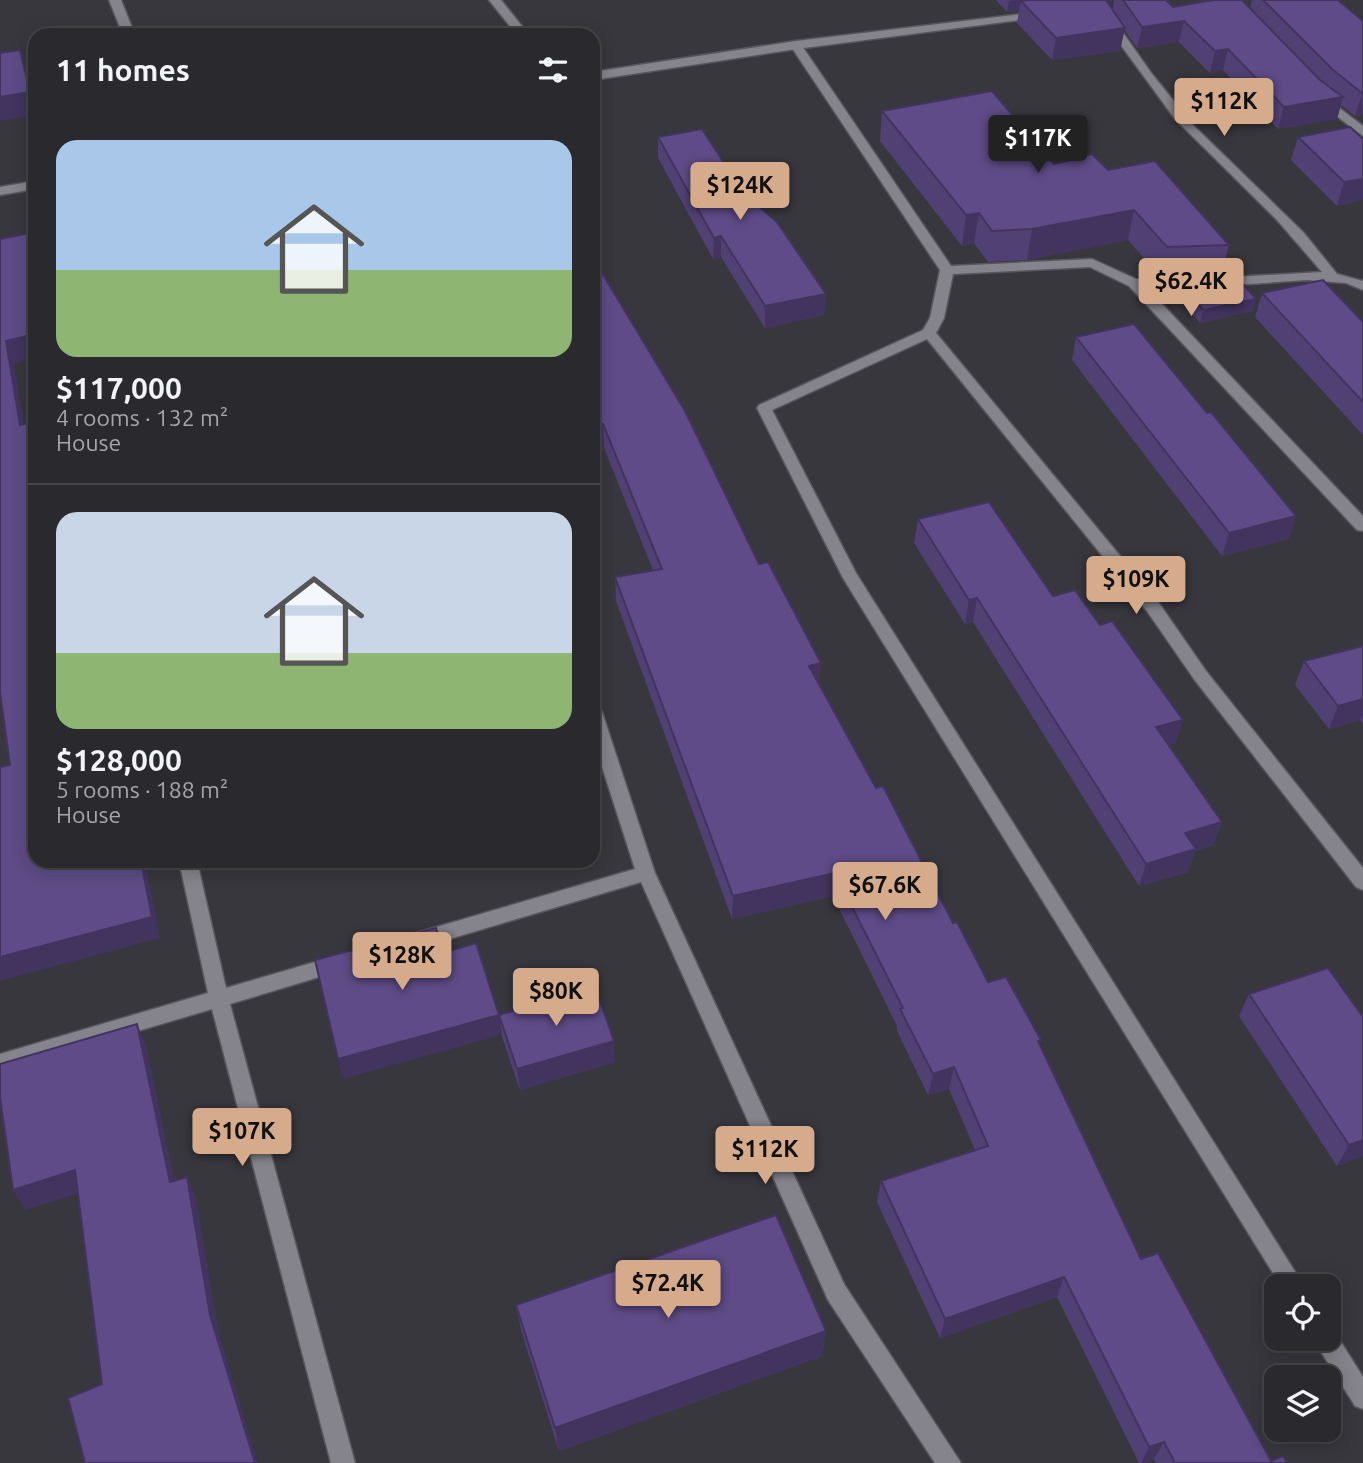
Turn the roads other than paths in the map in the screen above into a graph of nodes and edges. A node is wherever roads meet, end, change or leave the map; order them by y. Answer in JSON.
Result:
{"nodes":[{"id":1,"x":115,"y":0,"type":"edge"},
{"id":2,"x":495,"y":0,"type":"edge"},
{"id":3,"x":1101,"y":7,"type":"edge"},
{"id":4,"x":1059,"y":12,"type":"edge"},
{"id":5,"x":126,"y":28,"type":"edge"},
{"id":6,"x":517,"y":28,"type":"edge"},
{"id":7,"x":796,"y":45,"type":"junction"},
{"id":8,"x":600,"y":75,"type":"edge"},
{"id":9,"x":1311,"y":87,"type":"edge"},
{"id":10,"x":1363,"y":132,"type":"edge"},
{"id":11,"x":28,"y":186,"type":"edge"},
{"id":12,"x":0,"y":191,"type":"edge"},
{"id":13,"x":947,"y":270,"type":"junction"},
{"id":14,"x":1332,"y":276,"type":"junction"},
{"id":15,"x":1134,"y":283,"type":"junction"},
{"id":16,"x":1363,"y":286,"type":"edge"},
{"id":17,"x":929,"y":333,"type":"junction"},
{"id":18,"x":1363,"y":526,"type":"edge"},
{"id":19,"x":600,"y":733,"type":"edge"},
{"id":20,"x":190,"y":868,"type":"edge"},
{"id":21,"x":646,"y":873,"type":"junction"},
{"id":22,"x":1363,"y":882,"type":"edge"},
{"id":23,"x":393,"y":948,"type":"edge"},
{"id":24,"x":353,"y":960,"type":"edge"},
{"id":25,"x":219,"y":999,"type":"junction"},
{"id":26,"x":0,"y":1063,"type":"edge"},
{"id":27,"x":1286,"y":1274,"type":"edge"},
{"id":28,"x":1334,"y":1351,"type":"edge"},
{"id":29,"x":1363,"y":1398,"type":"edge"},
{"id":30,"x":343,"y":1463,"type":"edge"},
{"id":31,"x":949,"y":1463,"type":"edge"}],
"edges":[{"from":1,"to":5,"type":"street"},
{"from":2,"to":6,"type":"street"},
{"from":3,"to":14,"type":"street"},
{"from":4,"to":7,"type":"street"},
{"from":7,"to":8,"type":"street"},
{"from":7,"to":13,"type":"street"},
{"from":9,"to":10,"type":"street"},
{"from":11,"to":12,"type":"street"},
{"from":13,"to":15,"type":"street"},
{"from":13,"to":17,"type":"street"},
{"from":14,"to":15,"type":"street"},
{"from":14,"to":16,"type":"street"},
{"from":15,"to":18,"type":"street"},
{"from":17,"to":22,"type":"street"},
{"from":17,"to":27,"type":"street"},
{"from":19,"to":21,"type":"street"},
{"from":20,"to":25,"type":"street"},
{"from":21,"to":23,"type":"street"},
{"from":21,"to":31,"type":"street"},
{"from":24,"to":25,"type":"street"},
{"from":25,"to":26,"type":"street"},
{"from":25,"to":30,"type":"street"},
{"from":28,"to":29,"type":"street"}]}
